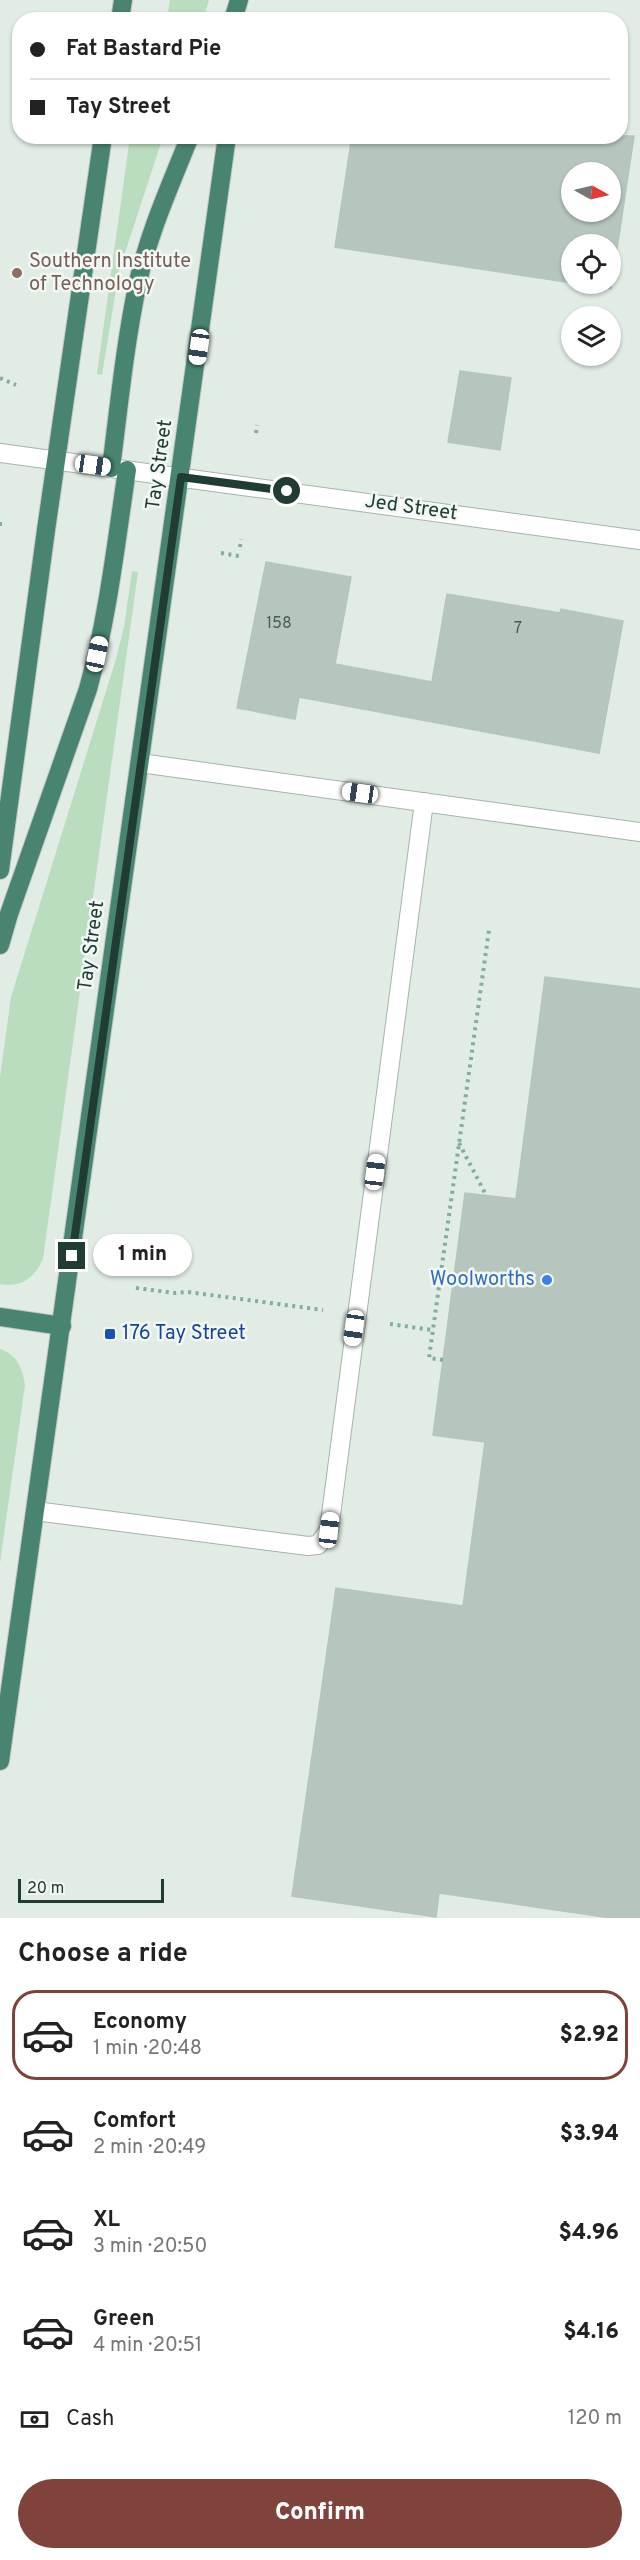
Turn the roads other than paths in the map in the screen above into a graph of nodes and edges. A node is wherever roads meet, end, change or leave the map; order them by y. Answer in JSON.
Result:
{"nodes":[{"id":1,"x":102,"y":144,"type":"edge"},
{"id":2,"x":187,"y":144,"type":"edge"},
{"id":3,"x":226,"y":144,"type":"edge"},
{"id":4,"x":0,"y":453,"type":"edge"},
{"id":5,"x":57,"y":460,"type":"junction"},
{"id":6,"x":119,"y":469,"type":"junction"},
{"id":7,"x":181,"y":477,"type":"junction"},
{"id":8,"x":640,"y":540,"type":"edge"},
{"id":9,"x":140,"y":763,"type":"junction"},
{"id":10,"x":424,"y":802,"type":"junction"},
{"id":11,"x":640,"y":832,"type":"edge"},
{"id":12,"x":0,"y":870,"type":"edge"},
{"id":13,"x":0,"y":945,"type":"edge"},
{"id":14,"x":0,"y":1317,"type":"edge"},
{"id":15,"x":62,"y":1326,"type":"junction"},
{"id":16,"x":35,"y":1511,"type":"junction"},
{"id":17,"x":0,"y":1761,"type":"edge"}],
"edges":[{"from":1,"to":5,"type":"highway"},
{"from":2,"to":6,"type":"highway"},
{"from":3,"to":7,"type":"highway","name":"Tay Street"},
{"from":4,"to":5,"type":"street","name":"Jed Street"},
{"from":5,"to":6,"type":"street","name":"Jed Street"},
{"from":5,"to":12,"type":"highway"},
{"from":6,"to":7,"type":"street","name":"Jed Street"},
{"from":6,"to":13,"type":"highway"},
{"from":7,"to":8,"type":"street","name":"Jed Street"},
{"from":7,"to":9,"type":"highway","name":"Tay Street"},
{"from":9,"to":10,"type":"street"},
{"from":9,"to":15,"type":"highway","name":"Tay Street"},
{"from":10,"to":11,"type":"street"},
{"from":10,"to":16,"type":"street"},
{"from":14,"to":15,"type":"highway"},
{"from":15,"to":16,"type":"highway","name":"Tay Street"},
{"from":16,"to":17,"type":"highway","name":"Tay Street"}]}
